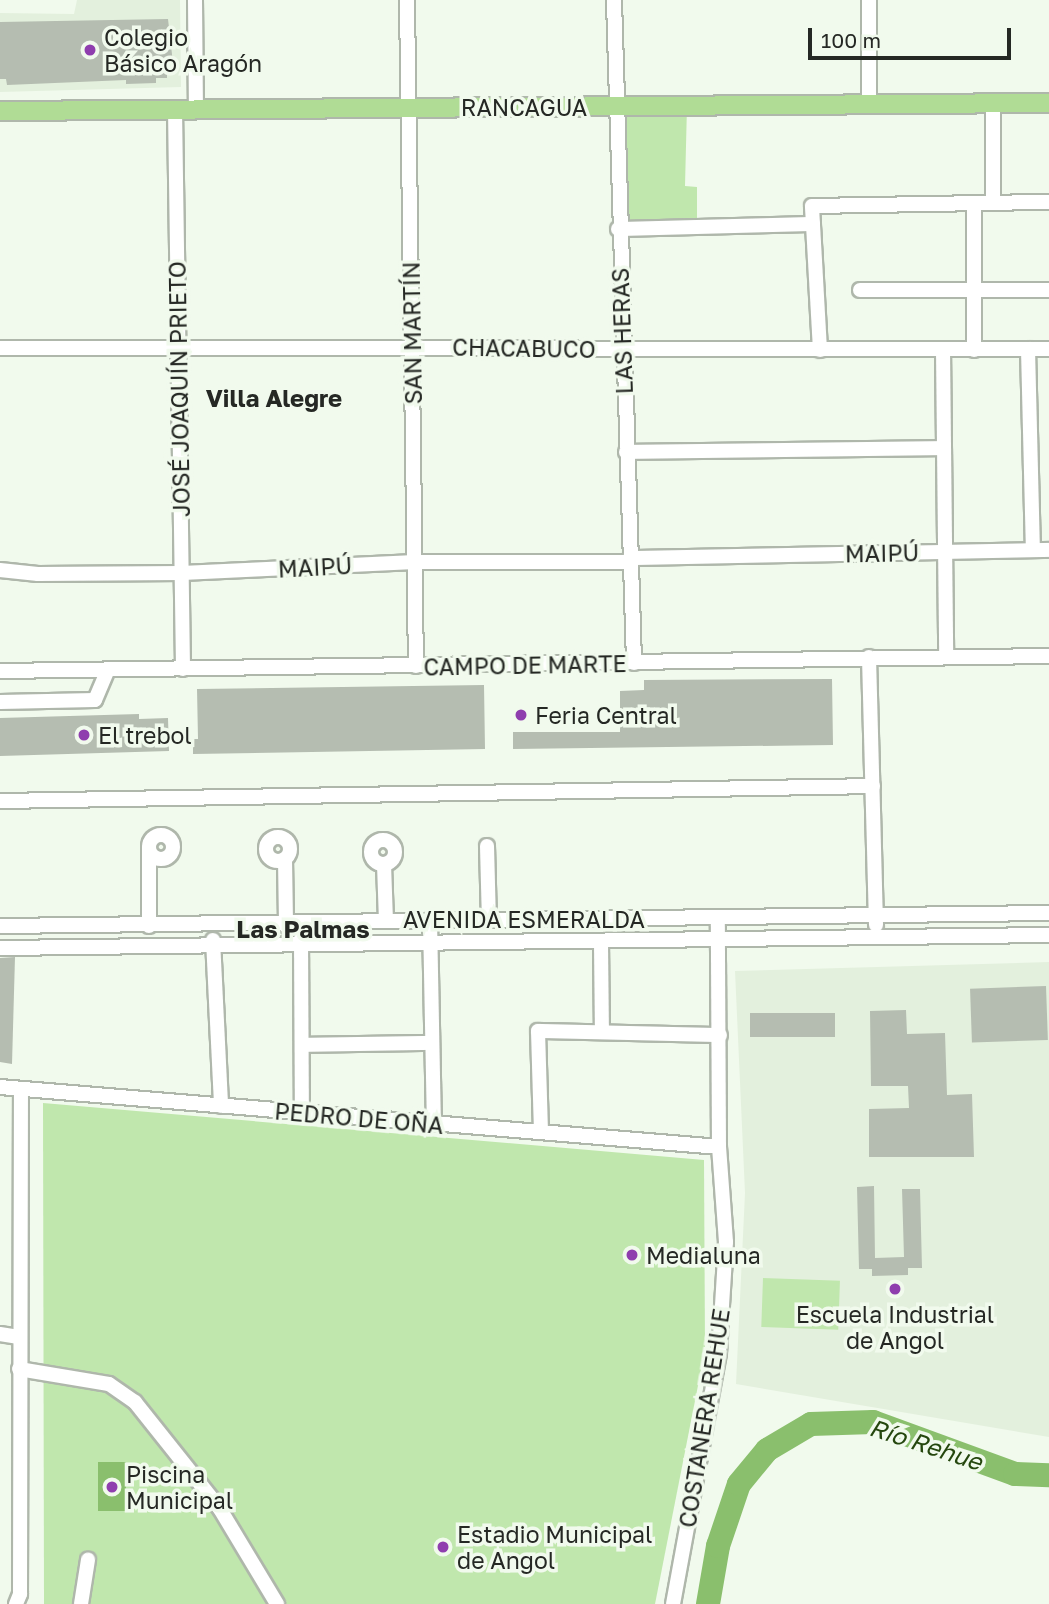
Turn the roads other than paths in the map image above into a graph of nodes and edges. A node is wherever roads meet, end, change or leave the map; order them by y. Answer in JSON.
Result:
{"nodes":[{"id":1,"x":195,"y":0,"type":"edge"},
{"id":2,"x":408,"y":0,"type":"edge"},
{"id":3,"x":614,"y":0,"type":"edge"},
{"id":4,"x":869,"y":0,"type":"edge"},
{"id":5,"x":993,"y":103,"type":"junction"},
{"id":6,"x":1049,"y":103,"type":"edge"},
{"id":7,"x":869,"y":104,"type":"junction"},
{"id":8,"x":614,"y":106,"type":"junction"},
{"id":9,"x":409,"y":108,"type":"junction"},
{"id":10,"x":175,"y":109,"type":"junction"},
{"id":11,"x":196,"y":109,"type":"junction"},
{"id":12,"x":0,"y":111,"type":"edge"},
{"id":13,"x":1049,"y":202,"type":"edge"},
{"id":14,"x":974,"y":203,"type":"junction"},
{"id":15,"x":993,"y":203,"type":"junction"},
{"id":16,"x":813,"y":224,"type":"junction"},
{"id":17,"x":618,"y":229,"type":"junction"},
{"id":18,"x":860,"y":290,"type":"dead end"},
{"id":19,"x":975,"y":290,"type":"junction"},
{"id":20,"x":1049,"y":290,"type":"edge"},
{"id":21,"x":178,"y":345,"type":"junction"},
{"id":22,"x":412,"y":347,"type":"junction"},
{"id":23,"x":0,"y":348,"type":"edge"},
{"id":24,"x":623,"y":349,"type":"junction"},
{"id":25,"x":943,"y":349,"type":"junction"},
{"id":26,"x":1028,"y":349,"type":"junction"},
{"id":27,"x":1049,"y":349,"type":"edge"},
{"id":28,"x":820,"y":350,"type":"junction"},
{"id":29,"x":974,"y":350,"type":"junction"},
{"id":30,"x":943,"y":448,"type":"junction"},
{"id":31,"x":626,"y":452,"type":"junction"},
{"id":32,"x":1034,"y":550,"type":"junction"},
{"id":33,"x":1049,"y":550,"type":"edge"},
{"id":34,"x":945,"y":552,"type":"junction"},
{"id":35,"x":630,"y":560,"type":"junction"},
{"id":36,"x":415,"y":562,"type":"junction"},
{"id":37,"x":0,"y":570,"type":"edge"},
{"id":38,"x":181,"y":573,"type":"junction"},
{"id":39,"x":1049,"y":656,"type":"edge"},
{"id":40,"x":869,"y":657,"type":"junction"},
{"id":41,"x":946,"y":657,"type":"junction"},
{"id":42,"x":634,"y":663,"type":"junction"},
{"id":43,"x":416,"y":667,"type":"junction"},
{"id":44,"x":183,"y":668,"type":"junction"},
{"id":45,"x":108,"y":670,"type":"junction"},
{"id":46,"x":0,"y":671,"type":"edge"},
{"id":47,"x":0,"y":702,"type":"edge"},
{"id":48,"x":873,"y":786,"type":"junction"},
{"id":49,"x":0,"y":801,"type":"edge"},
{"id":50,"x":487,"y":846,"type":"dead end"},
{"id":51,"x":149,"y":848,"type":"dead end"},
{"id":52,"x":285,"y":859,"type":"dead end"},
{"id":53,"x":384,"y":864,"type":"dead end"},
{"id":54,"x":1049,"y":913,"type":"edge"},
{"id":55,"x":876,"y":917,"type":"junction"},
{"id":56,"x":718,"y":918,"type":"junction"},
{"id":57,"x":582,"y":919,"type":"junction"},
{"id":58,"x":617,"y":919,"type":"junction"},
{"id":59,"x":386,"y":920,"type":"junction"},
{"id":60,"x":430,"y":920,"type":"junction"},
{"id":61,"x":489,"y":920,"type":"junction"},
{"id":62,"x":0,"y":926,"type":"edge"},
{"id":63,"x":149,"y":926,"type":"junction"},
{"id":64,"x":212,"y":926,"type":"junction"},
{"id":65,"x":293,"y":926,"type":"junction"},
{"id":66,"x":1049,"y":936,"type":"edge"},
{"id":67,"x":877,"y":938,"type":"junction"},
{"id":68,"x":609,"y":943,"type":"junction"},
{"id":69,"x":715,"y":943,"type":"junction"},
{"id":70,"x":581,"y":944,"type":"junction"},
{"id":71,"x":429,"y":945,"type":"junction"},
{"id":72,"x":214,"y":946,"type":"junction"},
{"id":73,"x":301,"y":946,"type":"junction"},
{"id":74,"x":0,"y":948,"type":"edge"},
{"id":75,"x":602,"y":1032,"type":"junction"},
{"id":76,"x":720,"y":1035,"type":"junction"},
{"id":77,"x":431,"y":1043,"type":"junction"},
{"id":78,"x":302,"y":1045,"type":"junction"},
{"id":79,"x":0,"y":1087,"type":"edge"},
{"id":80,"x":21,"y":1090,"type":"junction"},
{"id":81,"x":221,"y":1106,"type":"junction"},
{"id":82,"x":302,"y":1113,"type":"junction"},
{"id":83,"x":434,"y":1124,"type":"junction"},
{"id":84,"x":541,"y":1132,"type":"junction"},
{"id":85,"x":719,"y":1147,"type":"junction"},
{"id":86,"x":0,"y":1334,"type":"edge"},
{"id":87,"x":19,"y":1338,"type":"junction"},
{"id":88,"x":19,"y":1368,"type":"junction"},
{"id":89,"x":88,"y":1560,"type":"dead end"},
{"id":90,"x":16,"y":1604,"type":"edge"},
{"id":91,"x":81,"y":1604,"type":"edge"},
{"id":92,"x":277,"y":1604,"type":"edge"},
{"id":93,"x":673,"y":1604,"type":"edge"}],
"edges":[{"from":1,"to":11,"type":"street"},
{"from":2,"to":9,"type":"street","name":"SAN MARTÍN"},
{"from":3,"to":8,"type":"street","name":"LAS HERAS"},
{"from":4,"to":7,"type":"street"},
{"from":5,"to":6,"type":"main road","name":"RANCAGUA"},
{"from":5,"to":7,"type":"main road","name":"RANCAGUA"},
{"from":5,"to":15,"type":"street"},
{"from":7,"to":8,"type":"main road","name":"RANCAGUA"},
{"from":8,"to":9,"type":"main road","name":"RANCAGUA"},
{"from":8,"to":17,"type":"street","name":"LAS HERAS"},
{"from":9,"to":11,"type":"main road","name":"RANCAGUA"},
{"from":9,"to":22,"type":"street","name":"SAN MARTÍN"},
{"from":10,"to":11,"type":"main road","name":"RANCAGUA"},
{"from":10,"to":12,"type":"main road","name":"RANCAGUA"},
{"from":10,"to":21,"type":"street","name":"JOSÉ JOAQUÍN PRIETO"},
{"from":13,"to":15,"type":"street"},
{"from":14,"to":15,"type":"street"},
{"from":14,"to":16,"type":"street"},
{"from":14,"to":19,"type":"street"},
{"from":16,"to":17,"type":"street"},
{"from":16,"to":28,"type":"street"},
{"from":17,"to":24,"type":"street","name":"LAS HERAS"},
{"from":18,"to":19,"type":"street"},
{"from":19,"to":20,"type":"street"},
{"from":19,"to":29,"type":"street"},
{"from":21,"to":22,"type":"street","name":"CHACABUCO"},
{"from":21,"to":23,"type":"street","name":"CHACABUCO"},
{"from":21,"to":38,"type":"street","name":"JOSÉ JOAQUÍN PRIETO"},
{"from":22,"to":24,"type":"street","name":"CHACABUCO"},
{"from":22,"to":36,"type":"street","name":"SAN MARTÍN"},
{"from":24,"to":28,"type":"street","name":"CHACABUCO"},
{"from":24,"to":31,"type":"street","name":"LAS HERAS"},
{"from":25,"to":28,"type":"street","name":"CHACABUCO"},
{"from":25,"to":29,"type":"street","name":"CHACABUCO"},
{"from":25,"to":30,"type":"street"},
{"from":26,"to":27,"type":"street","name":"CHACABUCO"},
{"from":26,"to":29,"type":"street","name":"CHACABUCO"},
{"from":26,"to":32,"type":"street"},
{"from":30,"to":31,"type":"street"},
{"from":30,"to":34,"type":"street"},
{"from":31,"to":35,"type":"street","name":"LAS HERAS"},
{"from":32,"to":33,"type":"street","name":"MAIPÚ"},
{"from":32,"to":34,"type":"street","name":"MAIPÚ"},
{"from":34,"to":35,"type":"street","name":"MAIPÚ"},
{"from":34,"to":41,"type":"street"},
{"from":35,"to":36,"type":"street","name":"MAIPÚ"},
{"from":35,"to":42,"type":"street","name":"LAS HERAS"},
{"from":36,"to":38,"type":"street","name":"MAIPÚ"},
{"from":36,"to":43,"type":"street","name":"SAN MARTÍN"},
{"from":37,"to":38,"type":"street","name":"MAIPÚ"},
{"from":38,"to":44,"type":"street","name":"JOSÉ JOAQUÍN PRIETO"},
{"from":39,"to":41,"type":"street","name":"CAMPO DE MARTE"},
{"from":40,"to":41,"type":"street","name":"CAMPO DE MARTE"},
{"from":40,"to":42,"type":"street","name":"CAMPO DE MARTE"},
{"from":40,"to":48,"type":"street"},
{"from":42,"to":43,"type":"street","name":"CAMPO DE MARTE"},
{"from":43,"to":44,"type":"street","name":"CAMPO DE MARTE"},
{"from":44,"to":45,"type":"street","name":"CAMPO DE MARTE"},
{"from":45,"to":46,"type":"street","name":"CAMPO DE MARTE"},
{"from":45,"to":47,"type":"street"},
{"from":48,"to":49,"type":"street"},
{"from":48,"to":55,"type":"street"},
{"from":50,"to":61,"type":"street"},
{"from":51,"to":63,"type":"street"},
{"from":52,"to":65,"type":"street"},
{"from":53,"to":59,"type":"street"},
{"from":54,"to":55,"type":"street","name":"AVENIDA ESMERALDA"},
{"from":55,"to":56,"type":"street","name":"AVENIDA ESMERALDA"},
{"from":55,"to":67,"type":"street"},
{"from":56,"to":58,"type":"street","name":"AVENIDA ESMERALDA"},
{"from":56,"to":69,"type":"street","name":"COSTANERA REHUE"},
{"from":57,"to":58,"type":"street","name":"AVENIDA ESMERALDA"},
{"from":57,"to":61,"type":"street","name":"AVENIDA ESMERALDA"},
{"from":57,"to":70,"type":"street"},
{"from":58,"to":68,"type":"street"},
{"from":59,"to":60,"type":"street","name":"AVENIDA ESMERALDA"},
{"from":59,"to":65,"type":"street","name":"AVENIDA ESMERALDA"},
{"from":60,"to":61,"type":"street","name":"AVENIDA ESMERALDA"},
{"from":60,"to":71,"type":"street"},
{"from":62,"to":63,"type":"street","name":"AVENIDA ESMERALDA"},
{"from":63,"to":64,"type":"street","name":"AVENIDA ESMERALDA"},
{"from":64,"to":65,"type":"street","name":"AVENIDA ESMERALDA"},
{"from":64,"to":72,"type":"street"},
{"from":65,"to":73,"type":"street"},
{"from":66,"to":67,"type":"street","name":"AVENIDA ESMERALDA"},
{"from":67,"to":69,"type":"street","name":"AVENIDA ESMERALDA"},
{"from":68,"to":69,"type":"street","name":"AVENIDA ESMERALDA"},
{"from":68,"to":70,"type":"street","name":"AVENIDA ESMERALDA"},
{"from":68,"to":75,"type":"street"},
{"from":69,"to":76,"type":"street","name":"COSTANERA REHUE"},
{"from":70,"to":71,"type":"street","name":"AVENIDA ESMERALDA"},
{"from":71,"to":73,"type":"street","name":"AVENIDA ESMERALDA"},
{"from":71,"to":77,"type":"street"},
{"from":72,"to":73,"type":"street","name":"AVENIDA ESMERALDA"},
{"from":72,"to":74,"type":"street","name":"AVENIDA ESMERALDA"},
{"from":72,"to":81,"type":"street"},
{"from":73,"to":78,"type":"street"},
{"from":75,"to":76,"type":"street"},
{"from":75,"to":84,"type":"street"},
{"from":76,"to":85,"type":"street","name":"COSTANERA REHUE"},
{"from":77,"to":78,"type":"street"},
{"from":77,"to":83,"type":"street"},
{"from":78,"to":82,"type":"street"},
{"from":79,"to":80,"type":"street","name":"PEDRO DE OÑA"},
{"from":80,"to":81,"type":"street","name":"PEDRO DE OÑA"},
{"from":80,"to":87,"type":"street"},
{"from":81,"to":82,"type":"street","name":"PEDRO DE OÑA"},
{"from":82,"to":83,"type":"street","name":"PEDRO DE OÑA"},
{"from":83,"to":84,"type":"street","name":"PEDRO DE OÑA"},
{"from":84,"to":85,"type":"street","name":"PEDRO DE OÑA"},
{"from":85,"to":93,"type":"street","name":"COSTANERA REHUE"},
{"from":86,"to":87,"type":"street"},
{"from":87,"to":88,"type":"street"},
{"from":88,"to":90,"type":"street"},
{"from":88,"to":92,"type":"street"},
{"from":89,"to":91,"type":"street"}]}
